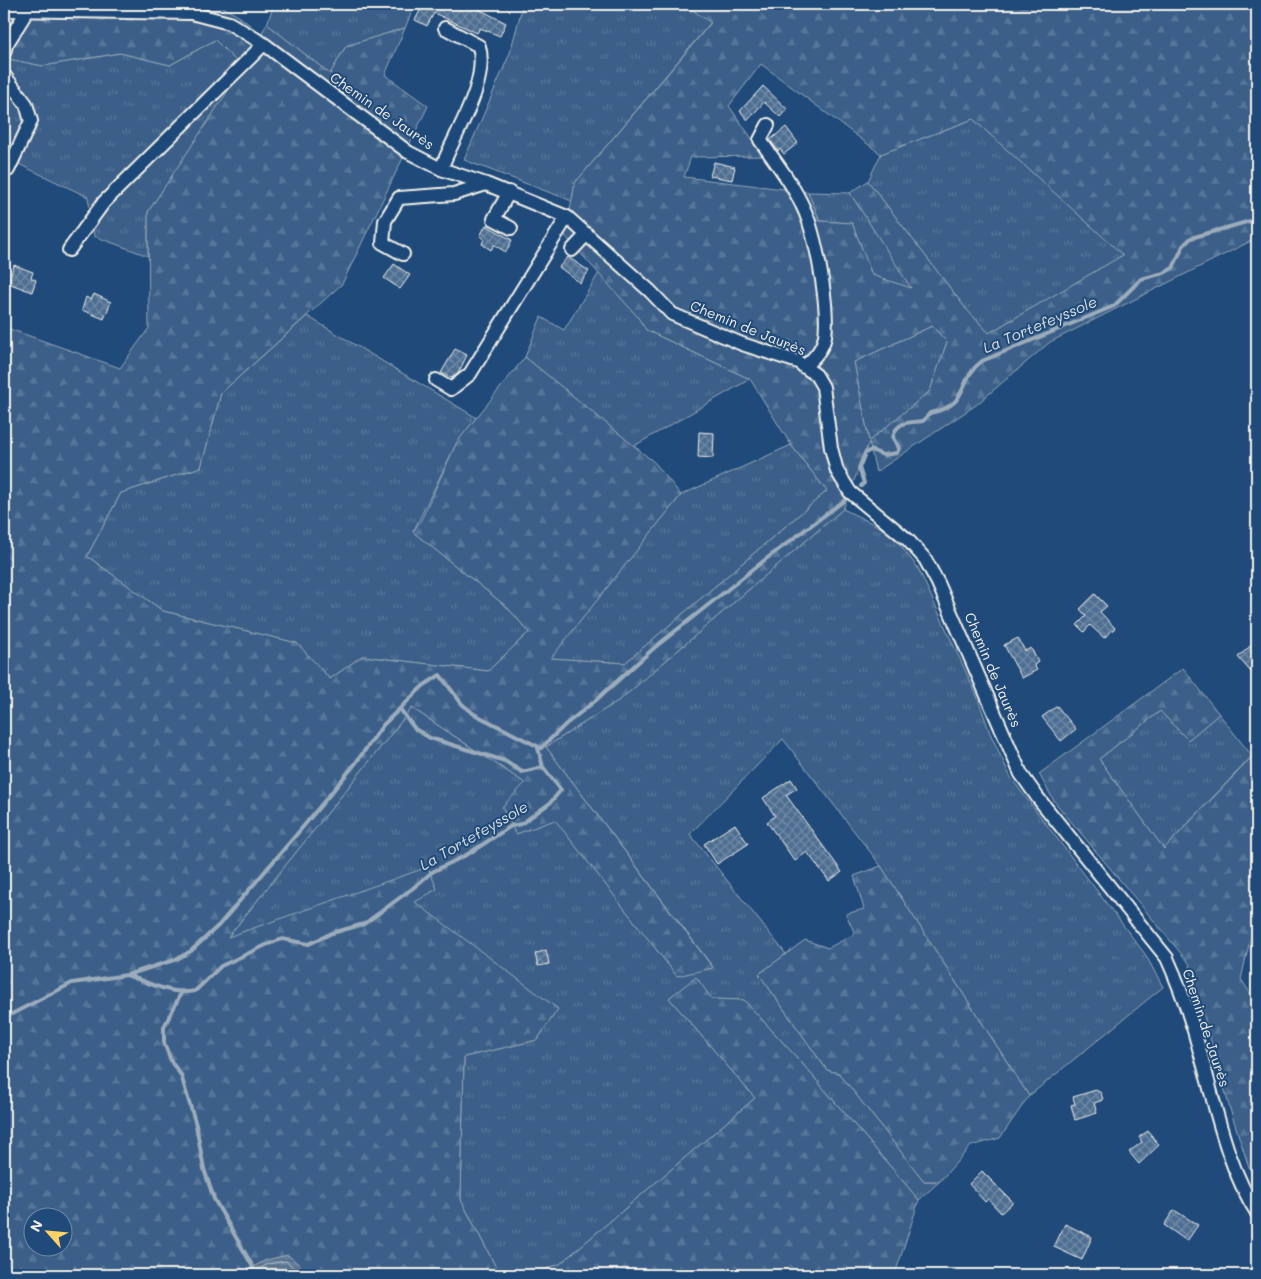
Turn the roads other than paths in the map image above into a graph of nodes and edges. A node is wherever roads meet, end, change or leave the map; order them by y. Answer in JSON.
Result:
{"nodes":[{"id":1,"x":163,"y":8,"type":"edge"},
{"id":2,"x":4,"y":10,"type":"edge"},
{"id":3,"x":27,"y":11,"type":"junction"},
{"id":4,"x":445,"y":28,"type":"dead end"},
{"id":5,"x":264,"y":44,"type":"junction"},
{"id":6,"x":4,"y":53,"type":"edge"},
{"id":7,"x":4,"y":75,"type":"edge"},
{"id":8,"x":768,"y":125,"type":"dead end"},
{"id":9,"x":441,"y":169,"type":"junction"},
{"id":10,"x":8,"y":170,"type":"dead end"},
{"id":11,"x":486,"y":184,"type":"junction"},
{"id":12,"x":509,"y":192,"type":"junction"},
{"id":13,"x":567,"y":217,"type":"junction"},
{"id":14,"x":511,"y":228,"type":"dead end"},
{"id":15,"x":587,"y":234,"type":"junction"},
{"id":16,"x":69,"y":250,"type":"dead end"},
{"id":17,"x":572,"y":250,"type":"dead end"},
{"id":18,"x":403,"y":254,"type":"dead end"},
{"id":19,"x":804,"y":367,"type":"junction"},
{"id":20,"x":436,"y":380,"type":"dead end"},
{"id":21,"x":1257,"y":1213,"type":"edge"}],
"edges":[{"from":1,"to":3,"type":"street","name":"Chemin de Jaurès"},
{"from":1,"to":5,"type":"street","name":"Chemin de Jaurès"},
{"from":2,"to":3,"type":"street","name":"Chemin de Jaurès"},
{"from":3,"to":6,"type":"street"},
{"from":4,"to":9,"type":"street"},
{"from":5,"to":9,"type":"street","name":"Chemin de Jaurès"},
{"from":5,"to":16,"type":"street"},
{"from":7,"to":10,"type":"street"},
{"from":8,"to":19,"type":"street"},
{"from":9,"to":11,"type":"street","name":"Chemin de Jaurès"},
{"from":11,"to":12,"type":"street","name":"Chemin de Jaurès"},
{"from":11,"to":18,"type":"street"},
{"from":12,"to":13,"type":"street","name":"Chemin de Jaurès"},
{"from":12,"to":14,"type":"street"},
{"from":13,"to":15,"type":"street","name":"Chemin de Jaurès"},
{"from":13,"to":20,"type":"street"},
{"from":15,"to":17,"type":"street"},
{"from":15,"to":19,"type":"street","name":"Chemin de Jaurès"},
{"from":19,"to":21,"type":"street","name":"Chemin de Jaurès"}]}
